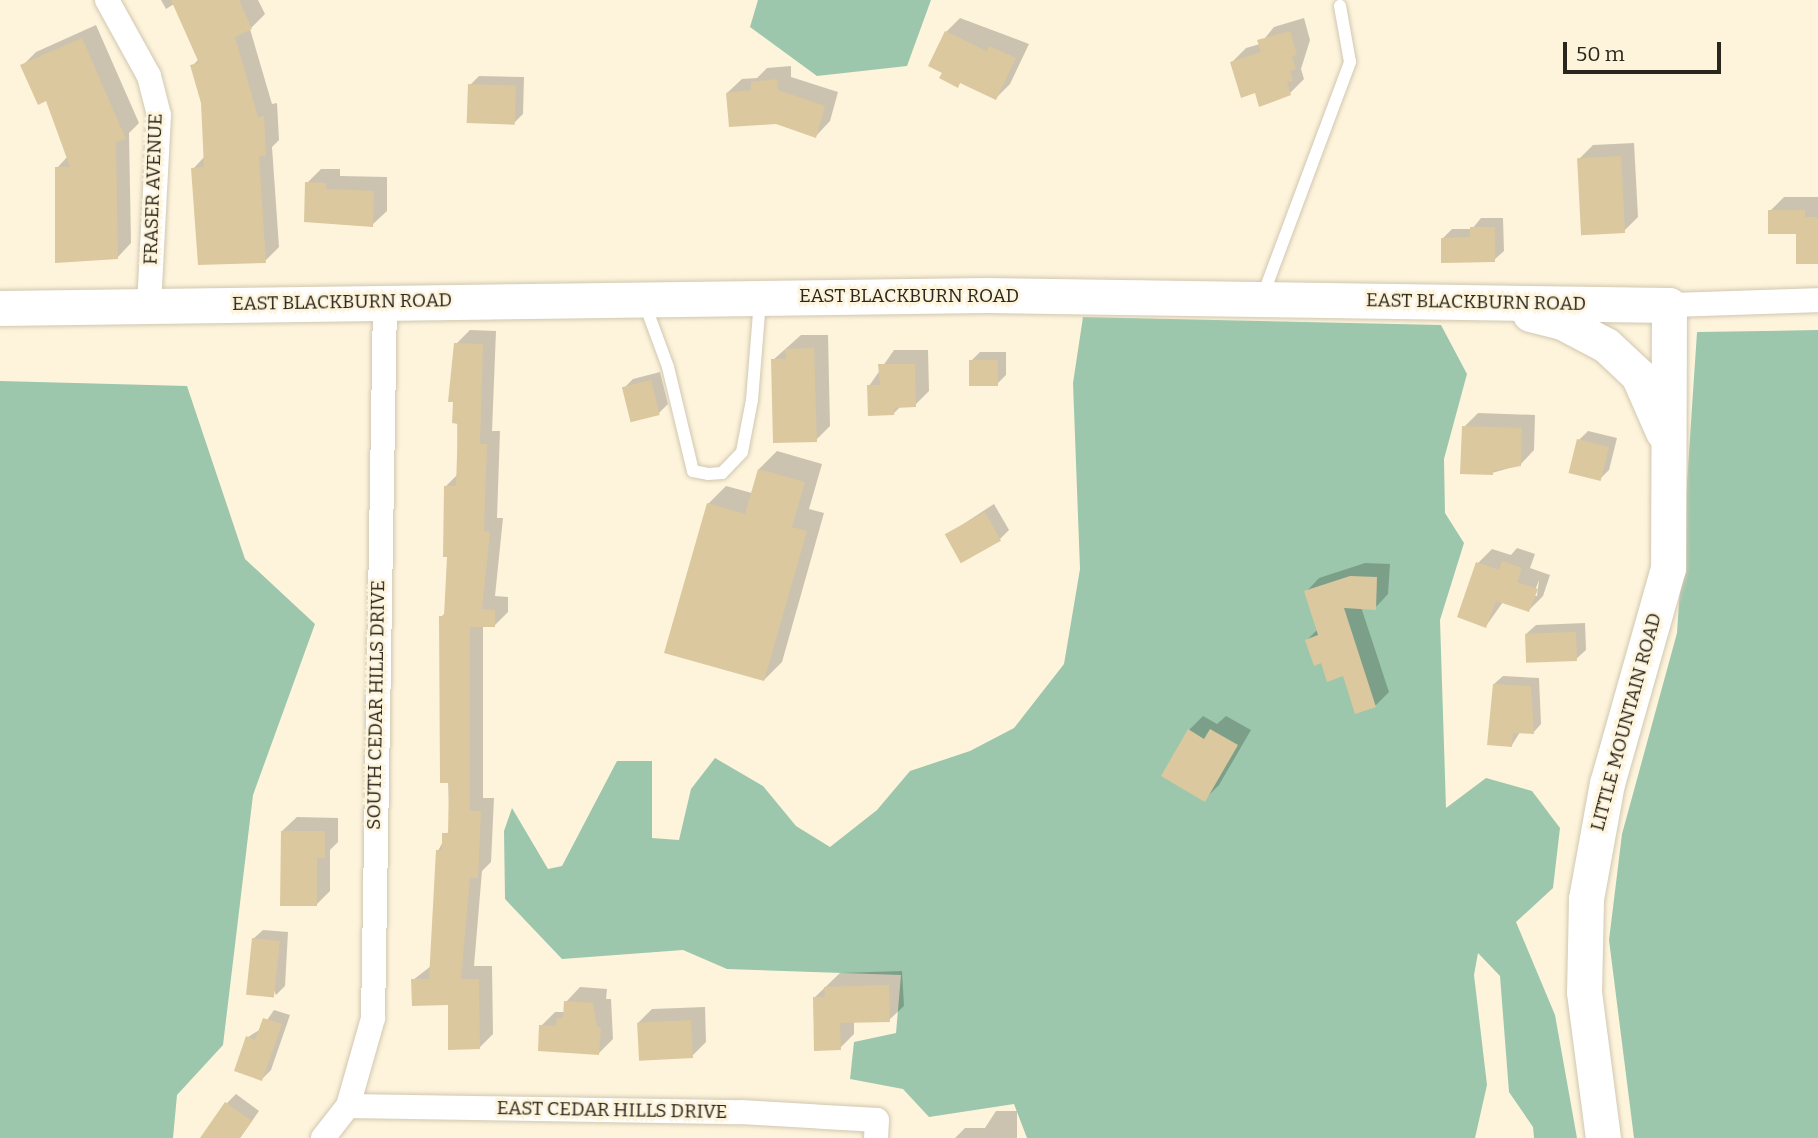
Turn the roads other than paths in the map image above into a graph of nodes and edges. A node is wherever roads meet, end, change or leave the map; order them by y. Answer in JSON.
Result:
{"nodes":[{"id":1,"x":107,"y":0,"type":"edge"},
{"id":2,"x":1340,"y":6,"type":"dead end"},
{"id":3,"x":760,"y":297,"type":"junction"},
{"id":4,"x":643,"y":298,"type":"junction"},
{"id":5,"x":1262,"y":299,"type":"junction"},
{"id":6,"x":1818,"y":300,"type":"edge"},
{"id":7,"x":385,"y":301,"type":"junction"},
{"id":8,"x":1484,"y":302,"type":"junction"},
{"id":9,"x":1669,"y":305,"type":"junction"},
{"id":10,"x":149,"y":306,"type":"junction"},
{"id":11,"x":0,"y":308,"type":"edge"},
{"id":12,"x":1668,"y":449,"type":"junction"},
{"id":13,"x":348,"y":1106,"type":"junction"},
{"id":14,"x":876,"y":1129,"type":"edge"},
{"id":15,"x":323,"y":1138,"type":"edge"},
{"id":16,"x":1603,"y":1138,"type":"edge"}],
"edges":[{"from":1,"to":10,"type":"street","name":"FRASER AVENUE"},
{"from":2,"to":5,"type":"lane"},
{"from":3,"to":4,"type":"street","name":"EAST BLACKBURN ROAD"},
{"from":3,"to":4,"type":"lane"},
{"from":3,"to":5,"type":"street","name":"EAST BLACKBURN ROAD"},
{"from":4,"to":7,"type":"street","name":"EAST BLACKBURN ROAD"},
{"from":5,"to":8,"type":"street","name":"EAST BLACKBURN ROAD"},
{"from":6,"to":9,"type":"street","name":"EAST BLACKBURN ROAD"},
{"from":7,"to":10,"type":"street","name":"EAST BLACKBURN ROAD"},
{"from":7,"to":13,"type":"street","name":"SOUTH CEDAR HILLS DRIVE"},
{"from":8,"to":9,"type":"street","name":"EAST BLACKBURN ROAD"},
{"from":8,"to":12,"type":"street"},
{"from":9,"to":12,"type":"street","name":"LITTLE MOUNTAIN ROAD"},
{"from":10,"to":11,"type":"street","name":"EAST BLACKBURN ROAD"},
{"from":12,"to":16,"type":"street","name":"LITTLE MOUNTAIN ROAD"},
{"from":13,"to":14,"type":"street","name":"EAST CEDAR HILLS DRIVE"},
{"from":13,"to":15,"type":"street"}]}
